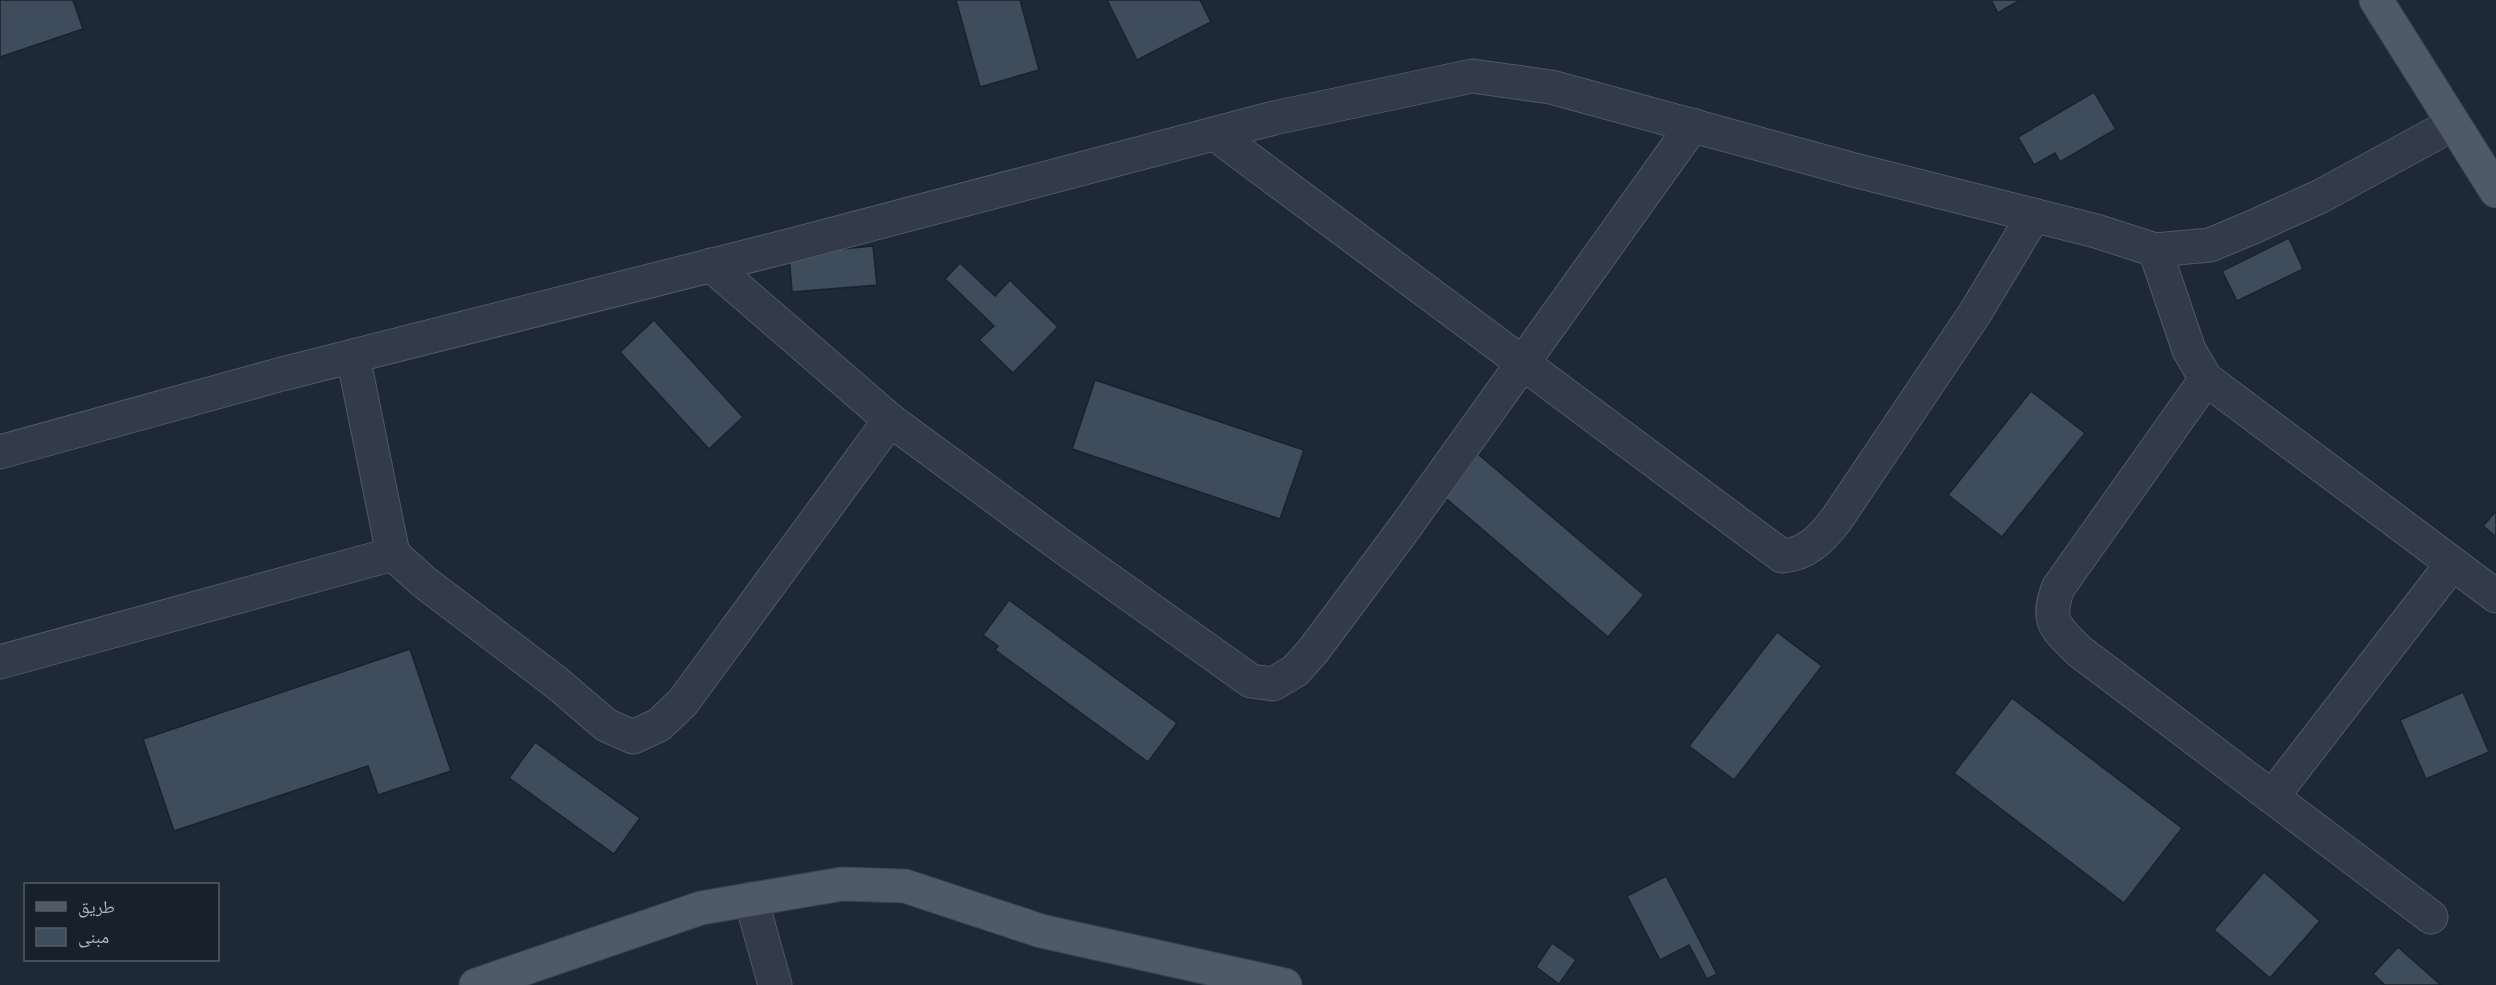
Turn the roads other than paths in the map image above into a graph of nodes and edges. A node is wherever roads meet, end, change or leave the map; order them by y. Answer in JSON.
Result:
{"nodes":[{"id":1,"x":2376,"y":0,"type":"edge"},
{"id":2,"x":2453,"y":124,"type":"junction"},
{"id":3,"x":1693,"y":125,"type":"junction"},
{"id":4,"x":1215,"y":134,"type":"junction"},
{"id":5,"x":2496,"y":191,"type":"edge"},
{"id":6,"x":2034,"y":215,"type":"junction"},
{"id":7,"x":2155,"y":250,"type":"junction"},
{"id":8,"x":711,"y":265,"type":"junction"},
{"id":9,"x":353,"y":356,"type":"junction"},
{"id":10,"x":1522,"y":364,"type":"junction"},
{"id":11,"x":2206,"y":379,"type":"junction"},
{"id":12,"x":890,"y":420,"type":"junction"},
{"id":13,"x":0,"y":452,"type":"edge"},
{"id":14,"x":393,"y":554,"type":"junction"},
{"id":15,"x":2452,"y":564,"type":"junction"},
{"id":16,"x":2496,"y":596,"type":"edge"},
{"id":17,"x":0,"y":662,"type":"edge"},
{"id":18,"x":2272,"y":797,"type":"junction"},
{"id":19,"x":751,"y":899,"type":"junction"},
{"id":20,"x":2431,"y":916,"type":"dead end"},
{"id":21,"x":476,"y":985,"type":"edge"},
{"id":22,"x":775,"y":985,"type":"edge"},
{"id":23,"x":1285,"y":985,"type":"edge"}],
"edges":[{"from":1,"to":2,"type":"main road"},
{"from":2,"to":5,"type":"main road"},
{"from":2,"to":7,"type":"street"},
{"from":3,"to":4,"type":"street"},
{"from":3,"to":6,"type":"street"},
{"from":3,"to":10,"type":"street"},
{"from":4,"to":8,"type":"street"},
{"from":4,"to":10,"type":"street"},
{"from":6,"to":7,"type":"street"},
{"from":6,"to":10,"type":"street"},
{"from":7,"to":11,"type":"street"},
{"from":8,"to":9,"type":"street"},
{"from":8,"to":12,"type":"street"},
{"from":9,"to":13,"type":"street"},
{"from":9,"to":14,"type":"street"},
{"from":10,"to":12,"type":"street"},
{"from":11,"to":15,"type":"street"},
{"from":11,"to":18,"type":"street"},
{"from":12,"to":14,"type":"street"},
{"from":14,"to":17,"type":"street"},
{"from":15,"to":16,"type":"street"},
{"from":15,"to":18,"type":"street"},
{"from":18,"to":20,"type":"street"},
{"from":19,"to":21,"type":"main road"},
{"from":19,"to":22,"type":"street"},
{"from":19,"to":23,"type":"main road"}]}
